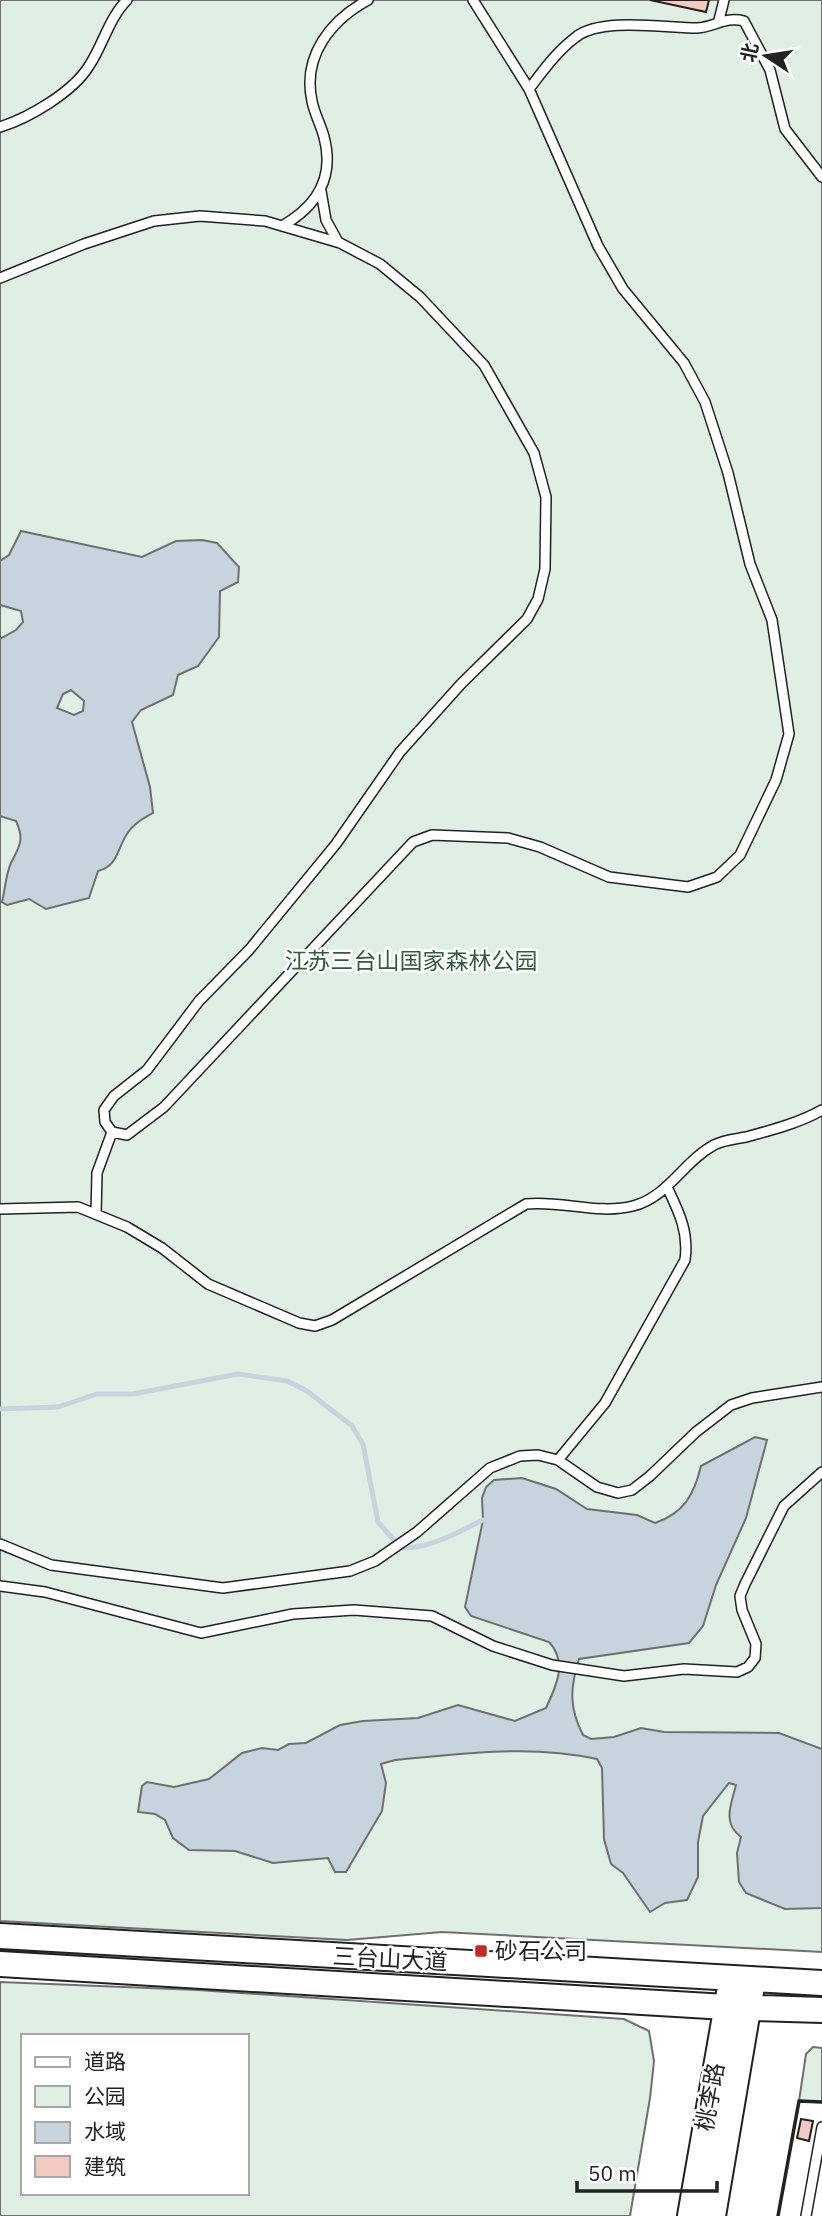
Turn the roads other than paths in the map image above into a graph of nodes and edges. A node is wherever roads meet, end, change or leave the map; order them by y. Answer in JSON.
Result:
{"nodes":[{"id":1,"x":127,"y":0,"type":"edge"},
{"id":2,"x":368,"y":0,"type":"edge"},
{"id":3,"x":474,"y":0,"type":"edge"},
{"id":4,"x":724,"y":0,"type":"edge"},
{"id":5,"x":719,"y":20,"type":"junction"},
{"id":6,"x":529,"y":89,"type":"junction"},
{"id":7,"x":0,"y":127,"type":"edge"},
{"id":8,"x":822,"y":177,"type":"edge"},
{"id":9,"x":321,"y":191,"type":"junction"},
{"id":10,"x":282,"y":226,"type":"junction"},
{"id":11,"x":340,"y":243,"type":"junction"},
{"id":12,"x":0,"y":278,"type":"edge"},
{"id":13,"x":822,"y":1110,"type":"edge"},
{"id":14,"x":113,"y":1132,"type":"junction"},
{"id":15,"x":667,"y":1187,"type":"junction"},
{"id":16,"x":0,"y":1209,"type":"edge"},
{"id":17,"x":96,"y":1214,"type":"junction"},
{"id":18,"x":822,"y":1387,"type":"edge"},
{"id":19,"x":558,"y":1460,"type":"junction"},
{"id":20,"x":822,"y":1472,"type":"edge"},
{"id":21,"x":0,"y":1544,"type":"edge"},
{"id":22,"x":0,"y":1586,"type":"edge"},
{"id":23,"x":0,"y":1936,"type":"edge"},
{"id":24,"x":0,"y":1964,"type":"edge"},
{"id":25,"x":742,"y":1979,"type":"junction"},
{"id":26,"x":822,"y":1983,"type":"edge"},
{"id":27,"x":737,"y":2007,"type":"junction"},
{"id":28,"x":822,"y":2010,"type":"edge"},
{"id":29,"x":822,"y":2127,"type":"edge"},
{"id":30,"x":690,"y":2216,"type":"edge"},
{"id":31,"x":712,"y":2216,"type":"edge"},
{"id":32,"x":806,"y":2216,"type":"edge"}],
"edges":[{"from":1,"to":7,"type":"lane"},
{"from":2,"to":9,"type":"lane"},
{"from":3,"to":6,"type":"lane"},
{"from":4,"to":5,"type":"lane"},
{"from":5,"to":6,"type":"lane"},
{"from":5,"to":8,"type":"lane"},
{"from":6,"to":14,"type":"lane"},
{"from":9,"to":10,"type":"lane"},
{"from":9,"to":11,"type":"lane"},
{"from":10,"to":11,"type":"lane"},
{"from":10,"to":12,"type":"lane"},
{"from":11,"to":14,"type":"lane"},
{"from":13,"to":15,"type":"lane"},
{"from":14,"to":17,"type":"lane"},
{"from":15,"to":17,"type":"lane"},
{"from":15,"to":19,"type":"lane"},
{"from":16,"to":17,"type":"lane"},
{"from":18,"to":19,"type":"lane"},
{"from":19,"to":21,"type":"lane"},
{"from":20,"to":22,"type":"lane"},
{"from":23,"to":25,"type":"main road","name":"三台山大道"},
{"from":24,"to":27,"type":"main road","name":"三台山大道"},
{"from":25,"to":26,"type":"main road","name":"三台山大道"},
{"from":25,"to":27,"type":"main road","name":"桃李路"},
{"from":27,"to":28,"type":"main road","name":"三台山大道"},
{"from":27,"to":30,"type":"main road","name":"桃李路"},
{"from":27,"to":31,"type":"main road","name":"桃李路"},
{"from":29,"to":32,"type":"lane"}]}
